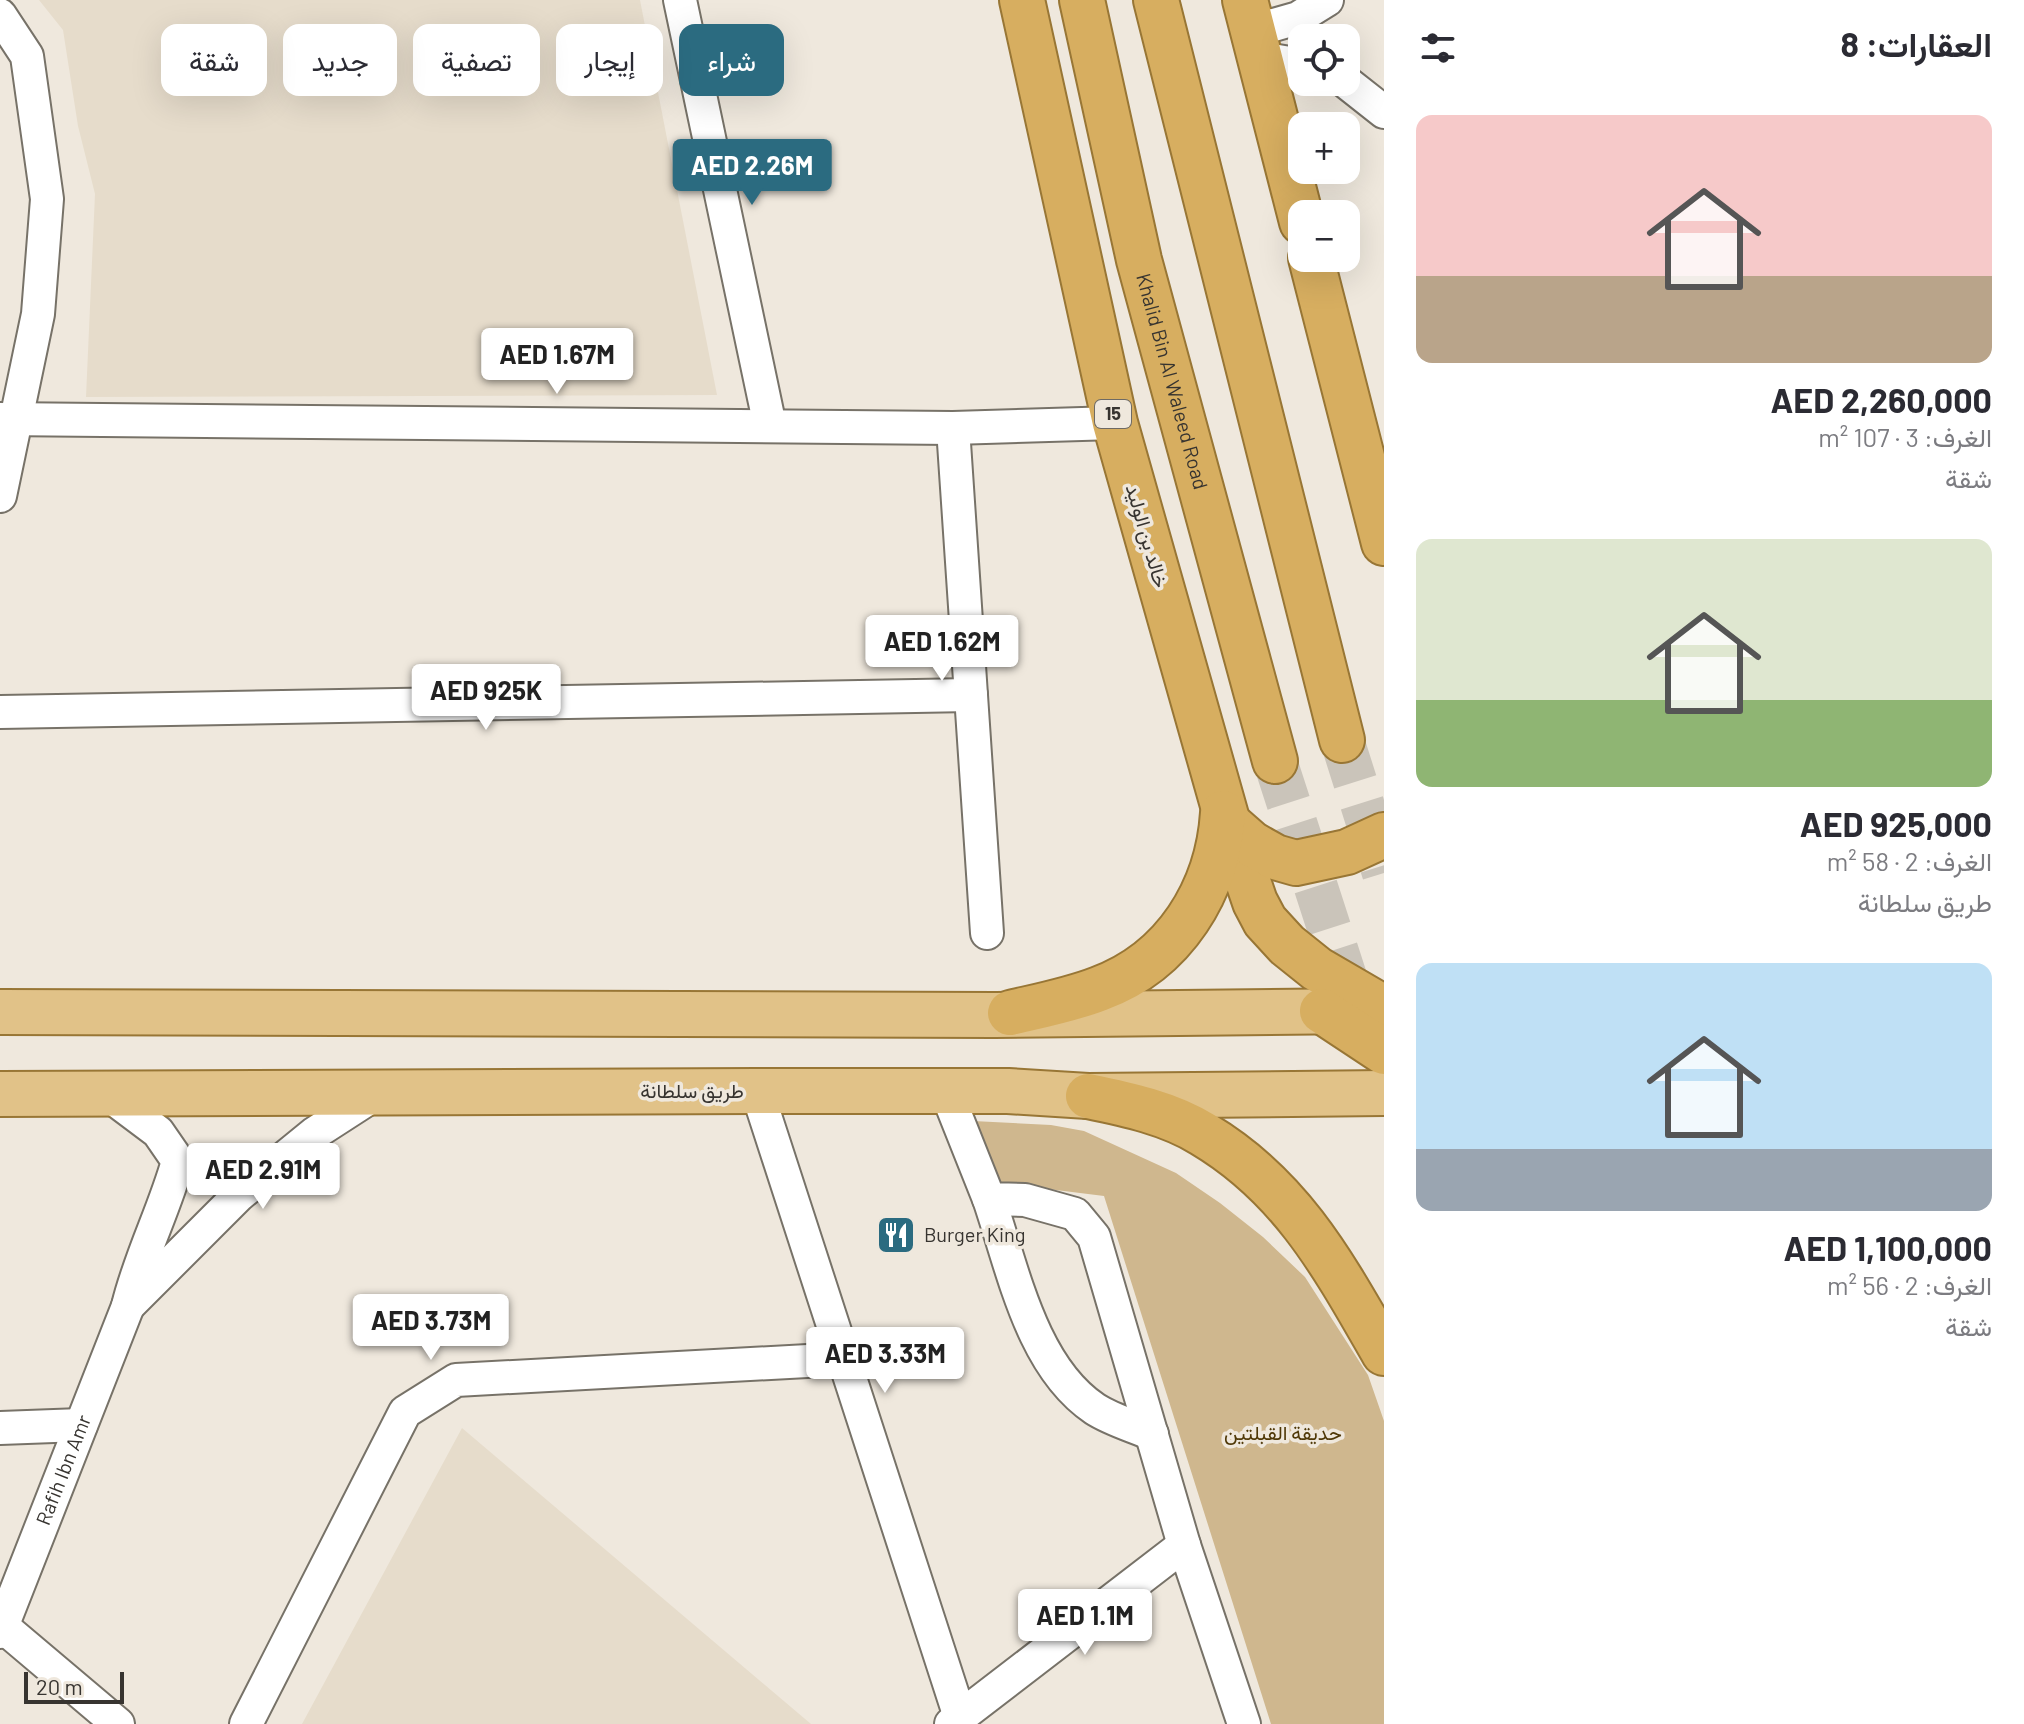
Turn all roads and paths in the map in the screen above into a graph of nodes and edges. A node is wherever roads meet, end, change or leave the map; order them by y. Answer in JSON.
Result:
{"nodes":[{"id":1,"x":680,"y":0,"type":"edge"},
{"id":2,"x":1022,"y":0,"type":"edge"},
{"id":3,"x":1082,"y":0,"type":"edge"},
{"id":4,"x":1156,"y":0,"type":"edge"},
{"id":5,"x":1327,"y":0,"type":"edge"},
{"id":6,"x":0,"y":15,"type":"edge"},
{"id":7,"x":1265,"y":38,"type":"edge"},
{"id":8,"x":1360,"y":93,"type":"edge"},
{"id":9,"x":1384,"y":112,"type":"edge"},
{"id":10,"x":1298,"y":200,"type":"edge"},
{"id":11,"x":1315,"y":272,"type":"edge"},
{"id":12,"x":8,"y":419,"type":"edge"},
{"id":13,"x":1115,"y":423,"type":"junction"},
{"id":14,"x":770,"y":426,"type":"junction"},
{"id":15,"x":953,"y":428,"type":"junction"},
{"id":16,"x":0,"y":496,"type":"edge"},
{"id":17,"x":1384,"y":543,"type":"edge"},
{"id":18,"x":971,"y":695,"type":"junction"},
{"id":19,"x":0,"y":712,"type":"edge"},
{"id":20,"x":1342,"y":740,"type":"tunnel mouth"},
{"id":21,"x":1275,"y":761,"type":"tunnel mouth"},
{"id":22,"x":1226,"y":815,"type":"junction"},
{"id":23,"x":1384,"y":835,"type":"edge"},
{"id":24,"x":987,"y":933,"type":"dead end"},
{"id":25,"x":1384,"y":1009,"type":"edge"},
{"id":26,"x":1322,"y":1011,"type":"junction"},
{"id":27,"x":0,"y":1012,"type":"edge"},
{"id":28,"x":1010,"y":1013,"type":"junction"},
{"id":29,"x":1384,"y":1052,"type":"edge"},
{"id":30,"x":380,"y":1091,"type":"junction"},
{"id":31,"x":757,"y":1091,"type":"junction"},
{"id":32,"x":946,"y":1091,"type":"junction"},
{"id":33,"x":106,"y":1093,"type":"junction"},
{"id":34,"x":1384,"y":1093,"type":"edge"},
{"id":35,"x":0,"y":1094,"type":"edge"},
{"id":36,"x":1088,"y":1096,"type":"junction"},
{"id":37,"x":989,"y":1199,"type":"junction"},
{"id":38,"x":128,"y":1306,"type":"junction"},
{"id":39,"x":1384,"y":1353,"type":"edge"},
{"id":40,"x":844,"y":1359,"type":"junction"},
{"id":41,"x":81,"y":1425,"type":"junction"},
{"id":42,"x":0,"y":1428,"type":"edge"},
{"id":43,"x":1152,"y":1434,"type":"junction"},
{"id":44,"x":1184,"y":1545,"type":"junction"},
{"id":45,"x":1,"y":1629,"type":"edge"},
{"id":46,"x":956,"y":1721,"type":"edge"},
{"id":47,"x":118,"y":1724,"type":"edge"},
{"id":48,"x":246,"y":1724,"type":"edge"},
{"id":49,"x":1244,"y":1724,"type":"edge"}],
"edges":[{"from":1,"to":14,"type":"street"},
{"from":2,"to":13,"type":"highway","name":"خالد بن الوليد","number":"15"},
{"from":3,"to":21,"type":"highway","name":"Khalid Bin Al Waleed Road"},
{"from":4,"to":20,"type":"highway"},
{"from":5,"to":7,"type":"street"},
{"from":6,"to":12,"type":"street"},
{"from":7,"to":10,"type":"highway"},
{"from":8,"to":9,"type":"street"},
{"from":11,"to":17,"type":"highway"},
{"from":12,"to":14,"type":"street"},
{"from":12,"to":16,"type":"street"},
{"from":13,"to":15,"type":"street"},
{"from":13,"to":22,"type":"highway","name":"خالد بن الوليد","number":"15"},
{"from":14,"to":15,"type":"street"},
{"from":15,"to":18,"type":"street"},
{"from":18,"to":19,"type":"street"},
{"from":18,"to":24,"type":"street"},
{"from":22,"to":23,"type":"highway"},
{"from":22,"to":25,"type":"highway","name":"خالد بن الوليد","number":"15"},
{"from":22,"to":28,"type":"highway"},
{"from":25,"to":26,"type":"main road"},
{"from":26,"to":28,"type":"main road"},
{"from":26,"to":29,"type":"highway"},
{"from":27,"to":28,"type":"main road"},
{"from":30,"to":31,"type":"main road","name":"طريق سلطانة"},
{"from":30,"to":33,"type":"main road","name":"طريق سلطانة"},
{"from":30,"to":38,"type":"street"},
{"from":31,"to":32,"type":"main road","name":"طريق سلطانة"},
{"from":31,"to":40,"type":"street"},
{"from":32,"to":36,"type":"main road","name":"طريق سلطانة"},
{"from":32,"to":37,"type":"street"},
{"from":33,"to":35,"type":"main road","name":"طريق سلطانة"},
{"from":33,"to":38,"type":"street","name":"Rafih Ibn Amr"},
{"from":34,"to":36,"type":"main road","name":"طريق سلطانة"},
{"from":36,"to":39,"type":"highway"},
{"from":37,"to":43,"type":"street"},
{"from":37,"to":43,"type":"street"},
{"from":38,"to":41,"type":"street","name":"Rafih Ibn Amr"},
{"from":40,"to":46,"type":"street"},
{"from":40,"to":48,"type":"street"},
{"from":41,"to":42,"type":"street"},
{"from":41,"to":45,"type":"street","name":"Rafih Ibn Amr"},
{"from":43,"to":44,"type":"street"},
{"from":44,"to":46,"type":"street"},
{"from":44,"to":49,"type":"street"},
{"from":45,"to":47,"type":"street"}]}
